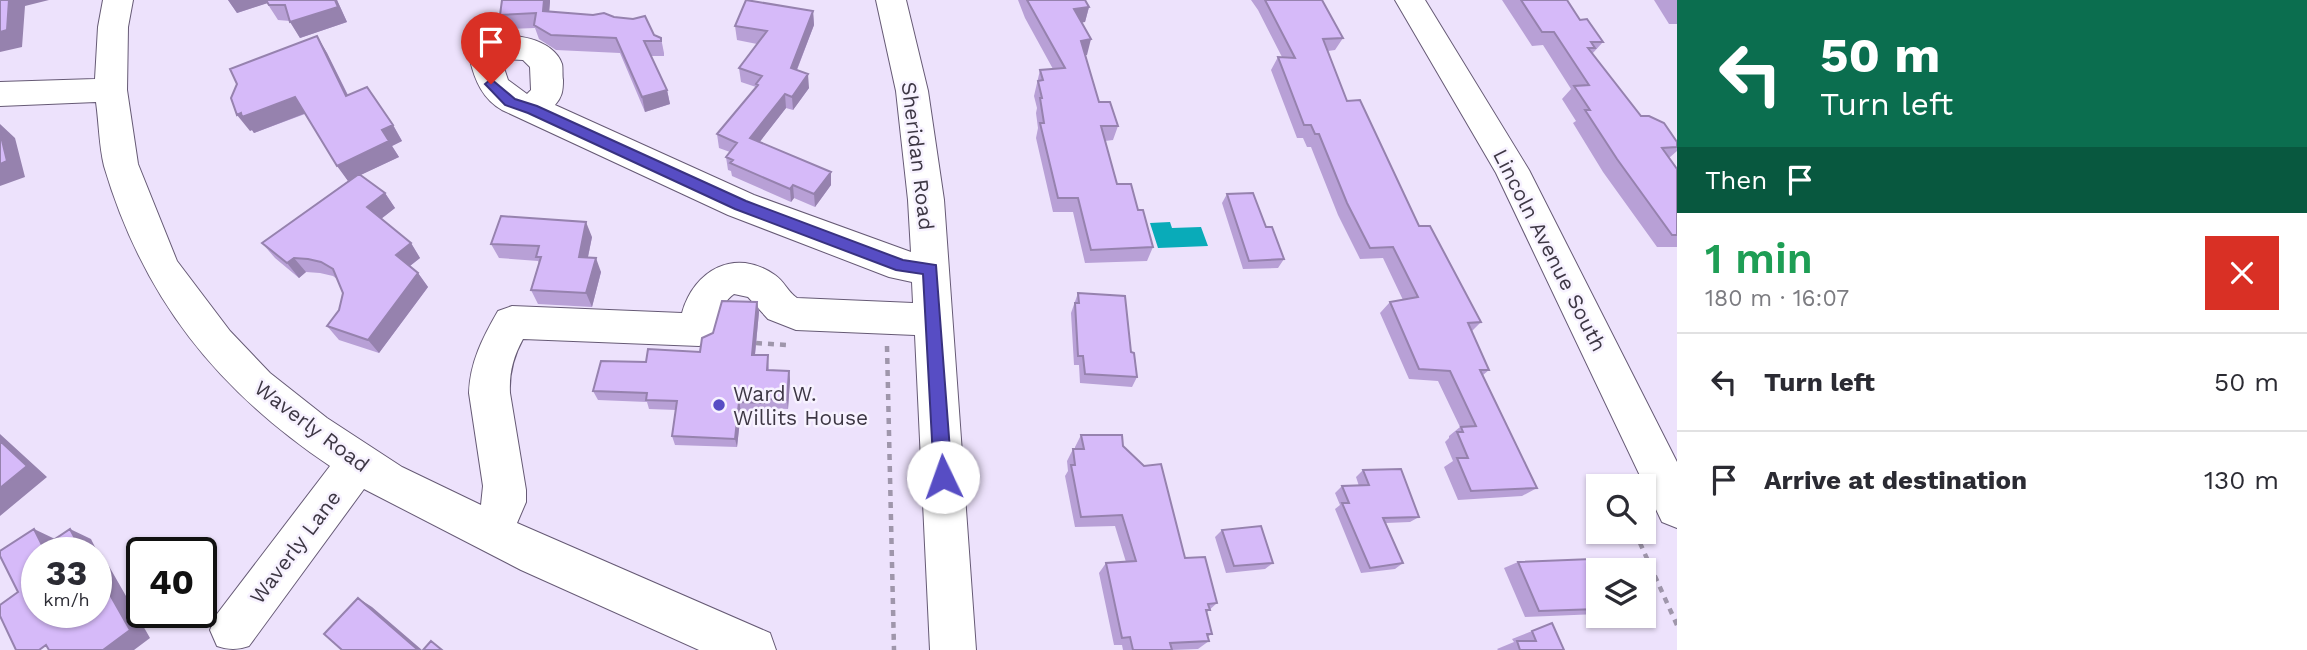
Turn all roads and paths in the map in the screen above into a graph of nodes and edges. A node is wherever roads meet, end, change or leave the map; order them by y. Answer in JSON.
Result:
{"nodes":[{"id":1,"x":118,"y":0,"type":"edge"},
{"id":2,"x":891,"y":0,"type":"edge"},
{"id":3,"x":1410,"y":0,"type":"edge"},
{"id":4,"x":111,"y":90,"type":"junction"},
{"id":5,"x":0,"y":94,"type":"edge"},
{"id":6,"x":532,"y":110,"type":"dead end"},
{"id":7,"x":930,"y":269,"type":"junction"},
{"id":8,"x":886,"y":318,"type":"junction"},
{"id":9,"x":933,"y":320,"type":"junction"},
{"id":10,"x":358,"y":463,"type":"junction"},
{"id":11,"x":1677,"y":507,"type":"edge"},
{"id":12,"x":491,"y":533,"type":"junction"},
{"id":13,"x":1640,"y":544,"type":"edge"},
{"id":14,"x":1677,"y":625,"type":"edge"},
{"id":15,"x":233,"y":630,"type":"dead end"},
{"id":16,"x":753,"y":650,"type":"edge"},
{"id":17,"x":894,"y":650,"type":"edge"},
{"id":18,"x":953,"y":650,"type":"edge"}],
"edges":[{"from":1,"to":4,"type":"street","name":"Waverly Road"},
{"from":2,"to":7,"type":"street","name":"Sheridan Road"},
{"from":3,"to":11,"type":"street","name":"Lincoln Avenue South"},
{"from":4,"to":5,"type":"street"},
{"from":4,"to":10,"type":"street","name":"Waverly Road"},
{"from":6,"to":7,"type":"street"},
{"from":7,"to":9,"type":"street","name":"Sheridan Road"},
{"from":8,"to":9,"type":"street"},
{"from":8,"to":12,"type":"street"},
{"from":8,"to":17,"type":"path"},
{"from":9,"to":18,"type":"street","name":"Sheridan Road"},
{"from":10,"to":12,"type":"street","name":"Waverly Road"},
{"from":10,"to":15,"type":"street","name":"Waverly Lane"},
{"from":12,"to":16,"type":"street","name":"Waverly Road"},
{"from":13,"to":14,"type":"path"}]}
